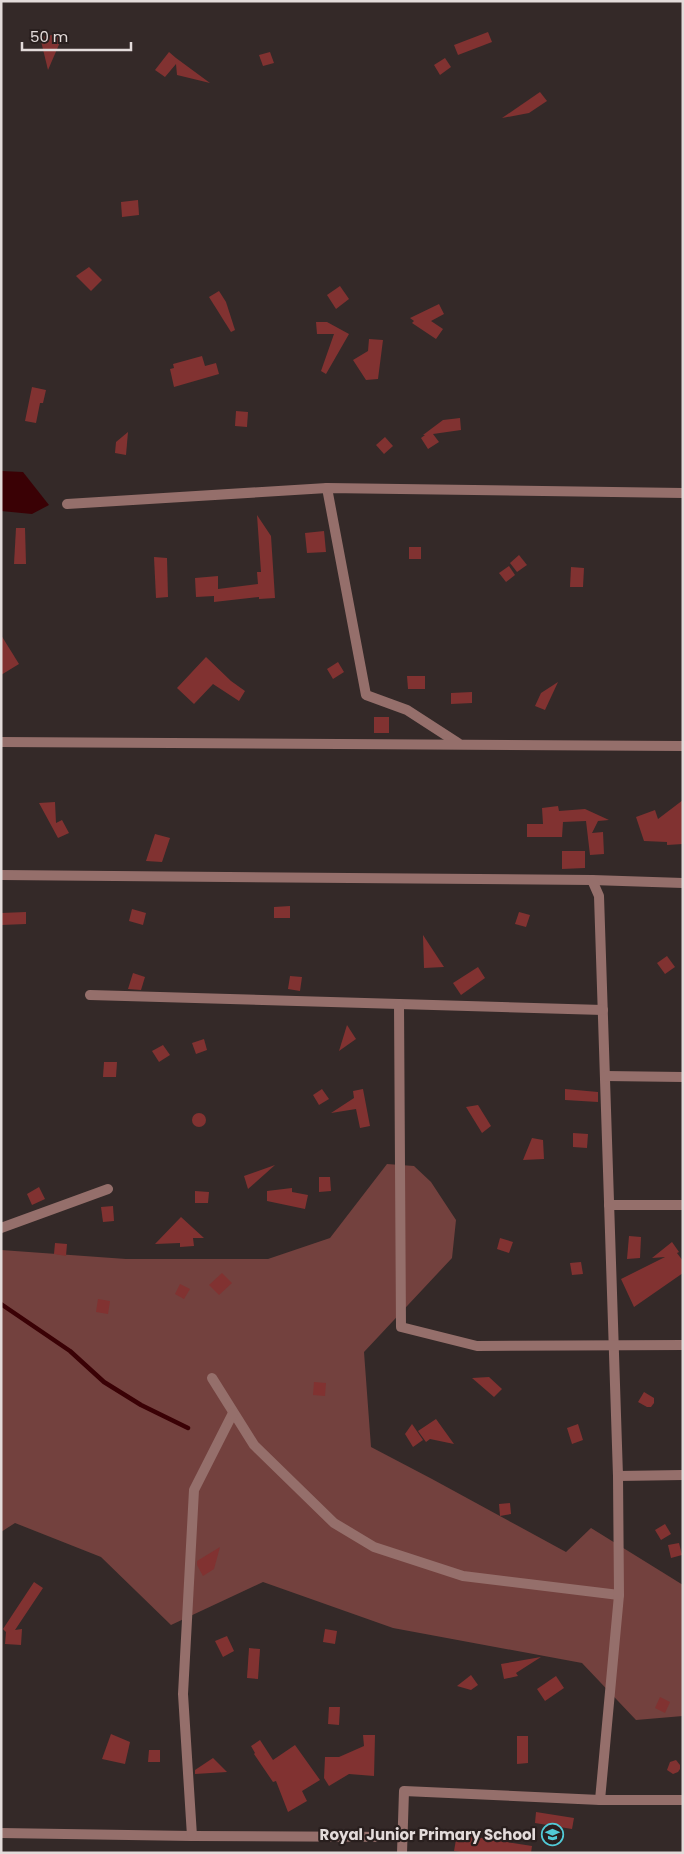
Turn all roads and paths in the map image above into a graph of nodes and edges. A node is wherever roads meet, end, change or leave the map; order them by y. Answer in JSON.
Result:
{"nodes":[{"id":1,"x":327,"y":488,"type":"junction"},
{"id":2,"x":683,"y":493,"type":"edge"},
{"id":3,"x":67,"y":504,"type":"dead end"},
{"id":4,"x":1,"y":742,"type":"edge"},
{"id":5,"x":459,"y":744,"type":"junction"},
{"id":6,"x":683,"y":746,"type":"edge"},
{"id":7,"x":1,"y":875,"type":"edge"},
{"id":8,"x":592,"y":880,"type":"junction"},
{"id":9,"x":683,"y":883,"type":"edge"},
{"id":10,"x":90,"y":995,"type":"dead end"},
{"id":11,"x":399,"y":1004,"type":"junction"},
{"id":12,"x":602,"y":1010,"type":"junction"},
{"id":13,"x":605,"y":1076,"type":"junction"},
{"id":14,"x":683,"y":1076,"type":"edge"},
{"id":15,"x":108,"y":1189,"type":"dead end"},
{"id":16,"x":609,"y":1205,"type":"junction"},
{"id":17,"x":683,"y":1205,"type":"edge"},
{"id":18,"x":1,"y":1228,"type":"edge"},
{"id":19,"x":683,"y":1345,"type":"edge"},
{"id":20,"x":613,"y":1346,"type":"junction"},
{"id":21,"x":212,"y":1378,"type":"dead end"},
{"id":22,"x":233,"y":1413,"type":"junction"},
{"id":23,"x":683,"y":1475,"type":"edge"},
{"id":24,"x":618,"y":1476,"type":"junction"},
{"id":25,"x":619,"y":1595,"type":"junction"},
{"id":26,"x":600,"y":1800,"type":"junction"},
{"id":27,"x":683,"y":1800,"type":"edge"},
{"id":28,"x":1,"y":1832,"type":"edge"},
{"id":29,"x":192,"y":1836,"type":"junction"},
{"id":30,"x":402,"y":1837,"type":"junction"},
{"id":31,"x":402,"y":1853,"type":"edge"}],
"edges":[{"from":1,"to":2,"type":"street"},
{"from":1,"to":3,"type":"street"},
{"from":1,"to":5,"type":"street"},
{"from":4,"to":5,"type":"street"},
{"from":5,"to":6,"type":"street"},
{"from":7,"to":8,"type":"street"},
{"from":8,"to":9,"type":"street"},
{"from":8,"to":12,"type":"street"},
{"from":10,"to":11,"type":"street"},
{"from":11,"to":12,"type":"street"},
{"from":11,"to":20,"type":"street"},
{"from":12,"to":13,"type":"street"},
{"from":13,"to":14,"type":"street"},
{"from":13,"to":16,"type":"street"},
{"from":15,"to":18,"type":"street"},
{"from":16,"to":17,"type":"street"},
{"from":16,"to":20,"type":"street"},
{"from":19,"to":20,"type":"street"},
{"from":20,"to":24,"type":"street"},
{"from":21,"to":22,"type":"street"},
{"from":22,"to":25,"type":"street"},
{"from":22,"to":29,"type":"street"},
{"from":23,"to":24,"type":"street"},
{"from":24,"to":25,"type":"street"},
{"from":25,"to":26,"type":"street"},
{"from":26,"to":27,"type":"street"},
{"from":26,"to":30,"type":"street"},
{"from":28,"to":29,"type":"street"},
{"from":29,"to":30,"type":"street"},
{"from":30,"to":31,"type":"street"}]}
